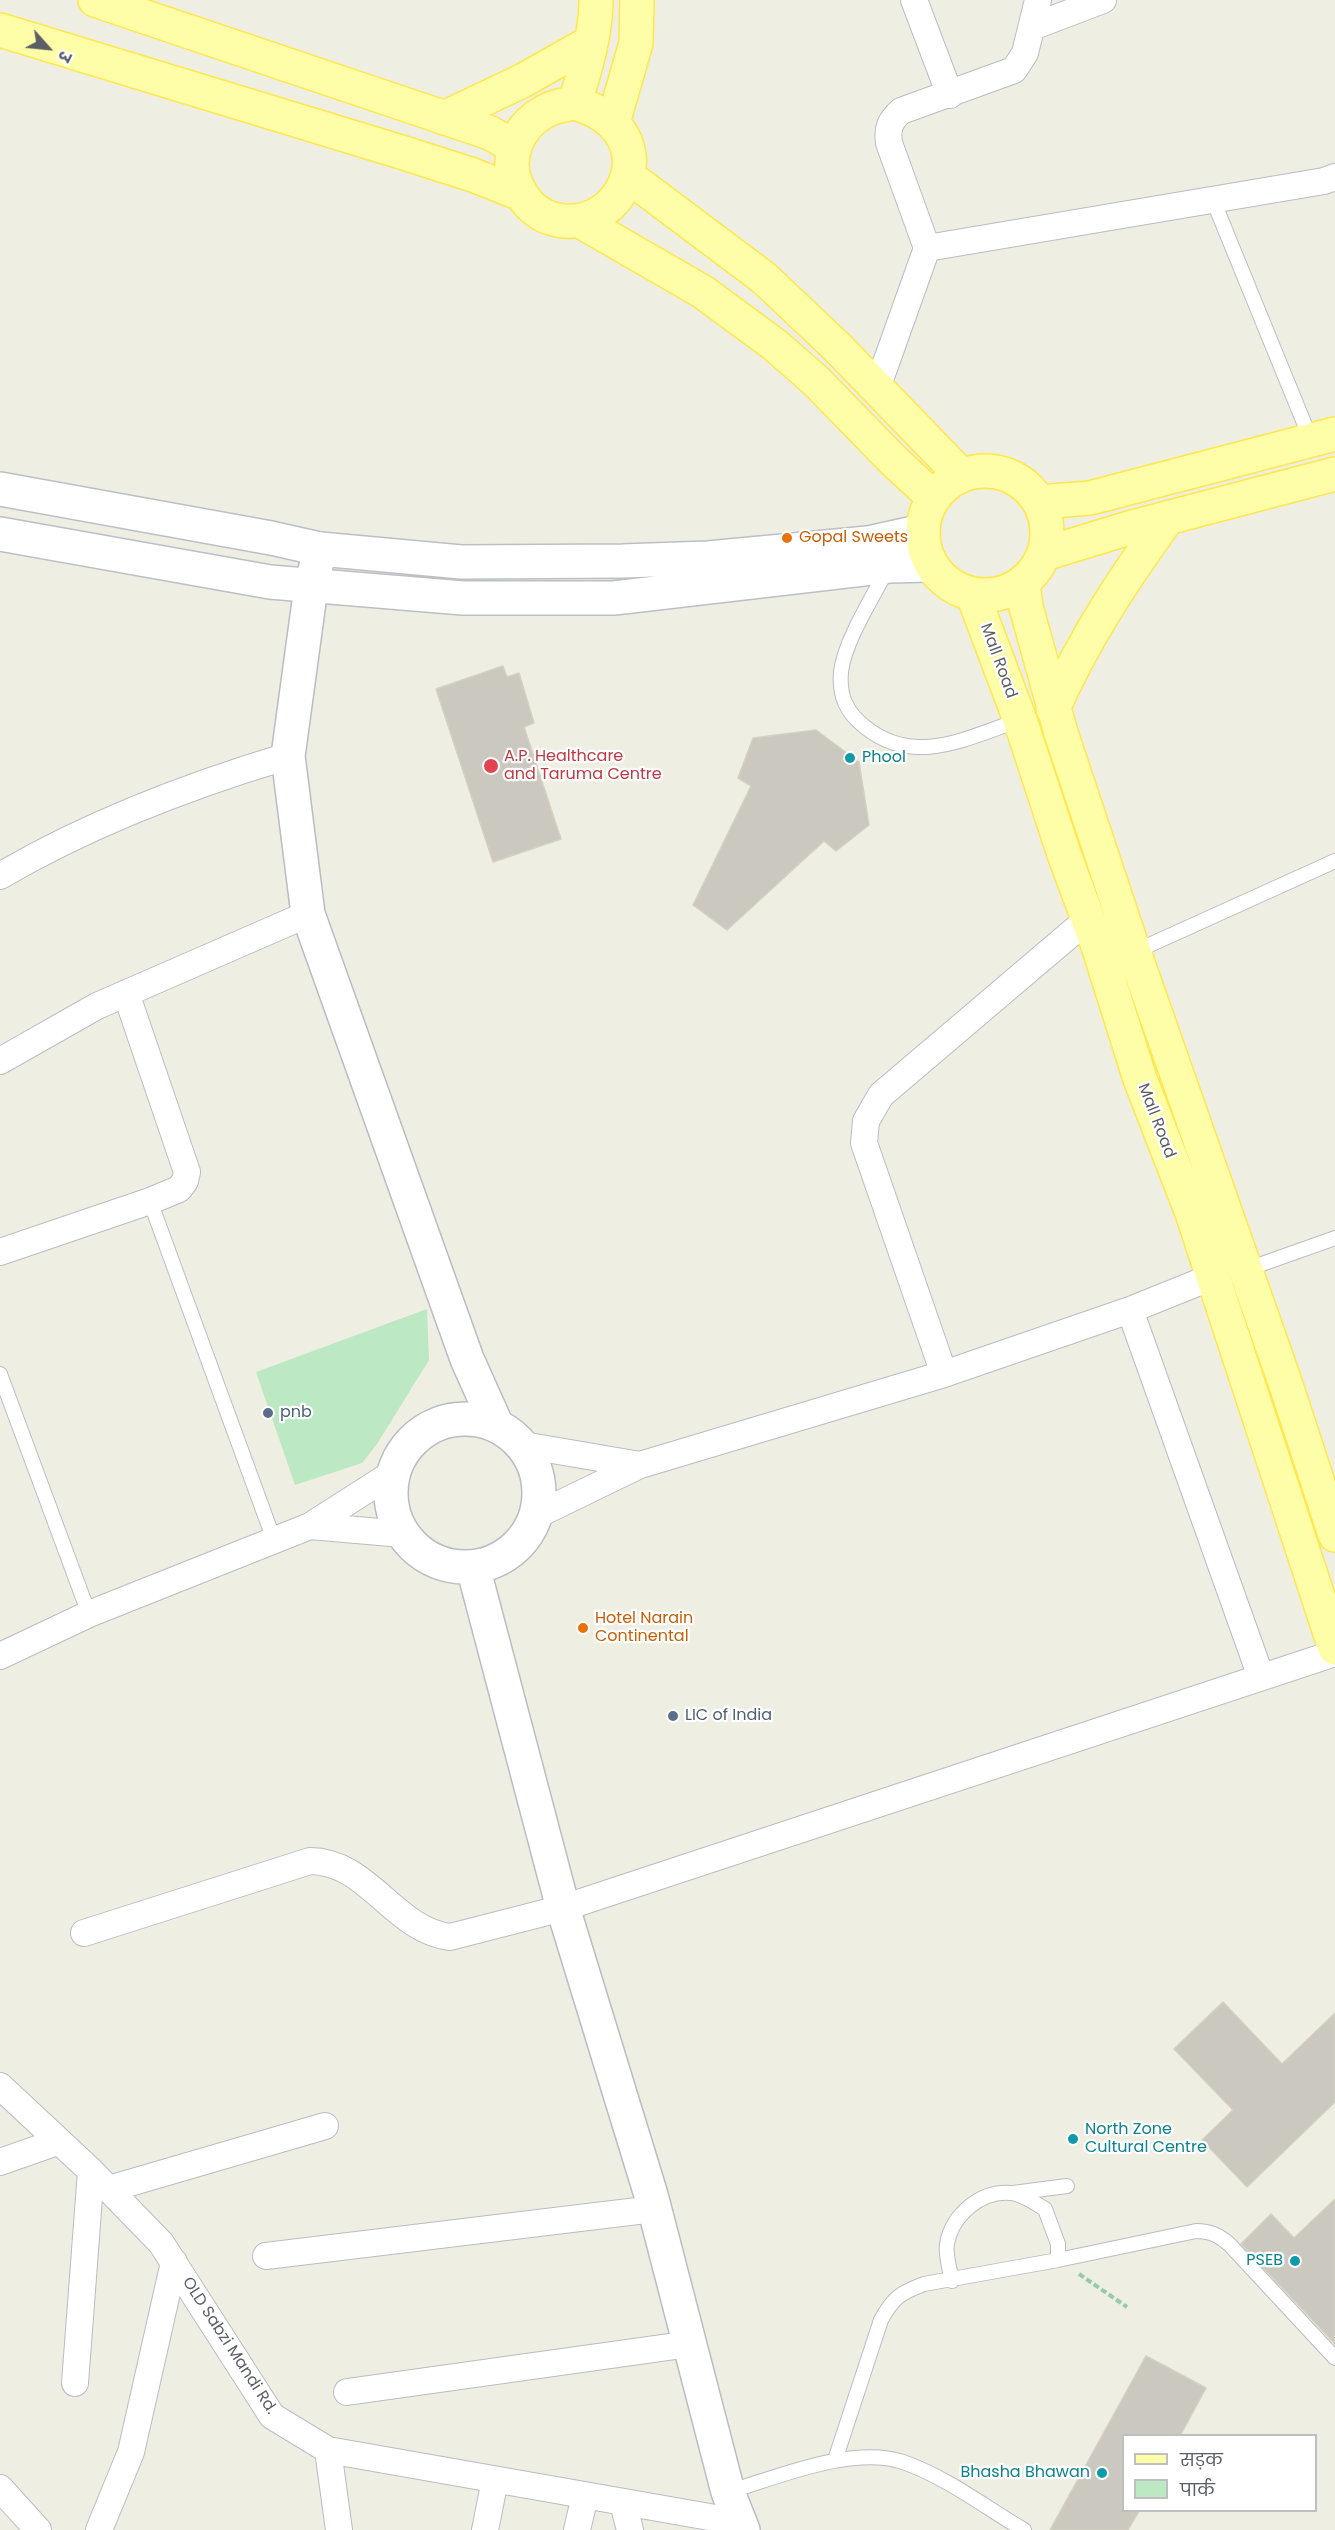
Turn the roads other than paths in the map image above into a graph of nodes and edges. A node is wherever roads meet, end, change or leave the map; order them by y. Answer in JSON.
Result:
{"nodes":[{"id":1,"x":95,"y":0,"type":"edge"},
{"id":2,"x":596,"y":0,"type":"edge"},
{"id":3,"x":637,"y":0,"type":"edge"},
{"id":4,"x":655,"y":0,"type":"edge"},
{"id":5,"x":914,"y":0,"type":"edge"},
{"id":6,"x":1038,"y":0,"type":"edge"},
{"id":7,"x":1103,"y":0,"type":"edge"},
{"id":8,"x":1032,"y":27,"type":"junction"},
{"id":9,"x":0,"y":30,"type":"edge"},
{"id":10,"x":591,"y":42,"type":"junction"},
{"id":11,"x":636,"y":43,"type":"junction"},
{"id":12,"x":950,"y":94,"type":"junction"},
{"id":13,"x":575,"y":103,"type":"junction"},
{"id":14,"x":444,"y":118,"type":"junction"},
{"id":15,"x":613,"y":123,"type":"junction"},
{"id":16,"x":515,"y":147,"type":"junction"},
{"id":17,"x":628,"y":176,"type":"junction"},
{"id":18,"x":1335,"y":177,"type":"edge"},
{"id":19,"x":521,"y":194,"type":"junction"},
{"id":20,"x":1214,"y":200,"type":"junction"},
{"id":21,"x":580,"y":221,"type":"junction"},
{"id":22,"x":927,"y":248,"type":"junction"},
{"id":23,"x":877,"y":388,"type":"junction"},
{"id":24,"x":1323,"y":437,"type":"edge"},
{"id":25,"x":1335,"y":474,"type":"edge"},
{"id":26,"x":961,"y":475,"type":"junction"},
{"id":27,"x":0,"y":489,"type":"edge"},
{"id":28,"x":933,"y":497,"type":"junction"},
{"id":29,"x":1039,"y":502,"type":"junction"},
{"id":30,"x":1167,"y":519,"type":"junction"},
{"id":31,"x":922,"y":531,"type":"junction"},
{"id":32,"x":0,"y":534,"type":"edge"},
{"id":33,"x":320,"y":549,"type":"junction"},
{"id":34,"x":1044,"y":554,"type":"junction"},
{"id":35,"x":930,"y":565,"type":"junction"},
{"id":36,"x":889,"y":566,"type":"junction"},
{"id":37,"x":1023,"y":583,"type":"junction"},
{"id":38,"x":311,"y":587,"type":"junction"},
{"id":39,"x":973,"y":595,"type":"junction"},
{"id":40,"x":1053,"y":709,"type":"junction"},
{"id":41,"x":1020,"y":720,"type":"junction"},
{"id":42,"x":288,"y":756,"type":"junction"},
{"id":43,"x":1335,"y":861,"type":"edge"},
{"id":44,"x":0,"y":876,"type":"edge"},
{"id":45,"x":309,"y":914,"type":"junction"},
{"id":46,"x":1089,"y":920,"type":"junction"},
{"id":47,"x":1134,"y":952,"type":"junction"},
{"id":48,"x":126,"y":993,"type":"junction"},
{"id":49,"x":0,"y":1061,"type":"edge"},
{"id":50,"x":150,"y":1201,"type":"junction"},
{"id":51,"x":1335,"y":1238,"type":"edge"},
{"id":52,"x":0,"y":1252,"type":"edge"},
{"id":53,"x":1245,"y":1270,"type":"junction"},
{"id":54,"x":1212,"y":1277,"type":"junction"},
{"id":55,"x":1130,"y":1310,"type":"junction"},
{"id":56,"x":467,"y":1359,"type":"junction"},
{"id":57,"x":0,"y":1374,"type":"edge"},
{"id":58,"x":944,"y":1374,"type":"junction"},
{"id":59,"x":458,"y":1418,"type":"junction"},
{"id":60,"x":510,"y":1435,"type":"junction"},
{"id":61,"x":640,"y":1465,"type":"junction"},
{"id":62,"x":393,"y":1473,"type":"junction"},
{"id":63,"x":537,"y":1515,"type":"junction"},
{"id":64,"x":310,"y":1526,"type":"junction"},
{"id":65,"x":403,"y":1534,"type":"junction"},
{"id":66,"x":1335,"y":1535,"type":"edge"},
{"id":67,"x":274,"y":1540,"type":"junction"},
{"id":68,"x":473,"y":1567,"type":"junction"},
{"id":69,"x":89,"y":1614,"type":"junction"},
{"id":70,"x":1335,"y":1648,"type":"edge"},
{"id":71,"x":1335,"y":1653,"type":"edge"},
{"id":72,"x":0,"y":1656,"type":"edge"},
{"id":73,"x":1261,"y":1677,"type":"junction"},
{"id":74,"x":563,"y":1908,"type":"junction"},
{"id":75,"x":84,"y":1933,"type":"dead end"},
{"id":76,"x":5,"y":2097,"type":"edge"},
{"id":77,"x":325,"y":2126,"type":"dead end"},
{"id":78,"x":57,"y":2142,"type":"junction"},
{"id":79,"x":0,"y":2162,"type":"edge"},
{"id":80,"x":100,"y":2180,"type":"junction"},
{"id":81,"x":1067,"y":2186,"type":"dead end"},
{"id":82,"x":1011,"y":2193,"type":"junction"},
{"id":83,"x":654,"y":2209,"type":"junction"},
{"id":84,"x":266,"y":2256,"type":"dead end"},
{"id":85,"x":1058,"y":2260,"type":"junction"},
{"id":86,"x":174,"y":2262,"type":"junction"},
{"id":87,"x":952,"y":2281,"type":"junction"},
{"id":88,"x":690,"y":2344,"type":"junction"},
{"id":89,"x":1335,"y":2358,"type":"edge"},
{"id":90,"x":75,"y":2383,"type":"dead end"},
{"id":91,"x":347,"y":2392,"type":"dead end"},
{"id":92,"x":328,"y":2450,"type":"junction"},
{"id":93,"x":835,"y":2460,"type":"junction"},
{"id":94,"x":495,"y":2480,"type":"junction"},
{"id":95,"x":0,"y":2488,"type":"edge"},
{"id":96,"x":585,"y":2496,"type":"junction"},
{"id":97,"x":623,"y":2503,"type":"junction"},
{"id":98,"x":737,"y":2515,"type":"edge"},
{"id":99,"x":39,"y":2530,"type":"edge"},
{"id":100,"x":99,"y":2530,"type":"edge"},
{"id":101,"x":339,"y":2530,"type":"edge"},
{"id":102,"x":485,"y":2530,"type":"edge"},
{"id":103,"x":577,"y":2530,"type":"edge"},
{"id":104,"x":630,"y":2530,"type":"edge"},
{"id":105,"x":1024,"y":2530,"type":"edge"}],
"edges":[{"from":1,"to":14,"type":"main road"},
{"from":2,"to":10,"type":"main road"},
{"from":3,"to":11,"type":"main road"},
{"from":4,"to":11,"type":"street"},
{"from":5,"to":12,"type":"street"},
{"from":6,"to":8,"type":"street"},
{"from":7,"to":8,"type":"street"},
{"from":8,"to":12,"type":"street"},
{"from":9,"to":19,"type":"main road"},
{"from":10,"to":13,"type":"main road"},
{"from":10,"to":14,"type":"main road"},
{"from":11,"to":15,"type":"main road"},
{"from":12,"to":22,"type":"street"},
{"from":13,"to":15,"type":"main road"},
{"from":13,"to":16,"type":"main road"},
{"from":14,"to":16,"type":"main road"},
{"from":15,"to":17,"type":"main road"},
{"from":16,"to":19,"type":"main road"},
{"from":17,"to":21,"type":"main road"},
{"from":17,"to":23,"type":"main road"},
{"from":18,"to":20,"type":"street"},
{"from":19,"to":21,"type":"main road"},
{"from":20,"to":22,"type":"street"},
{"from":20,"to":24,"type":"lane"},
{"from":21,"to":28,"type":"main road"},
{"from":22,"to":23,"type":"street"},
{"from":23,"to":26,"type":"main road"},
{"from":24,"to":29,"type":"main road"},
{"from":25,"to":30,"type":"main road"},
{"from":26,"to":28,"type":"main road"},
{"from":26,"to":29,"type":"main road"},
{"from":27,"to":33,"type":"street"},
{"from":28,"to":31,"type":"main road"},
{"from":29,"to":34,"type":"main road"},
{"from":30,"to":34,"type":"main road"},
{"from":30,"to":40,"type":"main road"},
{"from":31,"to":33,"type":"street"},
{"from":31,"to":35,"type":"main road"},
{"from":32,"to":38,"type":"street"},
{"from":33,"to":38,"type":"street"},
{"from":34,"to":37,"type":"main road"},
{"from":35,"to":36,"type":"street"},
{"from":35,"to":39,"type":"main road"},
{"from":36,"to":38,"type":"street"},
{"from":36,"to":41,"type":"lane"},
{"from":37,"to":39,"type":"main road"},
{"from":37,"to":40,"type":"main road","name":"Mall Road"},
{"from":38,"to":42,"type":"street"},
{"from":39,"to":41,"type":"main road","name":"Mall Road"},
{"from":40,"to":47,"type":"main road","name":"Mall Road"},
{"from":41,"to":46,"type":"main road","name":"Mall Road"},
{"from":42,"to":44,"type":"street"},
{"from":42,"to":45,"type":"street"},
{"from":43,"to":47,"type":"lane"},
{"from":45,"to":48,"type":"street"},
{"from":45,"to":56,"type":"street"},
{"from":46,"to":54,"type":"main road","name":"Mall Road"},
{"from":46,"to":58,"type":"street"},
{"from":47,"to":53,"type":"main road","name":"Mall Road"},
{"from":48,"to":49,"type":"street"},
{"from":48,"to":50,"type":"street"},
{"from":50,"to":52,"type":"street"},
{"from":50,"to":67,"type":"lane"},
{"from":51,"to":53,"type":"lane"},
{"from":53,"to":66,"type":"main road","name":"Mall Road"},
{"from":54,"to":55,"type":"street"},
{"from":54,"to":70,"type":"main road","name":"Mall Road"},
{"from":55,"to":58,"type":"street"},
{"from":55,"to":73,"type":"street"},
{"from":56,"to":59,"type":"street"},
{"from":56,"to":60,"type":"street"},
{"from":57,"to":69,"type":"lane"},
{"from":58,"to":61,"type":"street"},
{"from":59,"to":60,"type":"street"},
{"from":59,"to":62,"type":"street"},
{"from":60,"to":61,"type":"street"},
{"from":60,"to":63,"type":"street"},
{"from":61,"to":63,"type":"street"},
{"from":62,"to":64,"type":"street"},
{"from":62,"to":65,"type":"street"},
{"from":63,"to":68,"type":"street"},
{"from":64,"to":65,"type":"street"},
{"from":64,"to":67,"type":"street"},
{"from":65,"to":68,"type":"street"},
{"from":67,"to":69,"type":"street"},
{"from":68,"to":74,"type":"street"},
{"from":69,"to":72,"type":"street"},
{"from":71,"to":73,"type":"street"},
{"from":73,"to":74,"type":"street"},
{"from":74,"to":75,"type":"street"},
{"from":74,"to":83,"type":"street"},
{"from":76,"to":78,"type":"street","name":"OLD Sabzi Mandi Rd."},
{"from":77,"to":80,"type":"street"},
{"from":78,"to":79,"type":"street"},
{"from":78,"to":80,"type":"street","name":"OLD Sabzi Mandi Rd."},
{"from":80,"to":86,"type":"street","name":"OLD Sabzi Mandi Rd."},
{"from":80,"to":90,"type":"street"},
{"from":81,"to":82,"type":"lane"},
{"from":82,"to":85,"type":"lane"},
{"from":82,"to":87,"type":"lane"},
{"from":83,"to":84,"type":"street"},
{"from":83,"to":88,"type":"street"},
{"from":85,"to":87,"type":"lane"},
{"from":85,"to":89,"type":"lane"},
{"from":86,"to":92,"type":"street","name":"OLD Sabzi Mandi Rd."},
{"from":86,"to":100,"type":"street"},
{"from":87,"to":93,"type":"lane"},
{"from":88,"to":91,"type":"street"},
{"from":88,"to":98,"type":"street"},
{"from":92,"to":94,"type":"street","name":"OLD Sabzi Mandi Rd."},
{"from":92,"to":101,"type":"street"},
{"from":93,"to":98,"type":"lane"},
{"from":93,"to":105,"type":"lane"},
{"from":94,"to":96,"type":"street","name":"OLD Sabzi Mandi Rd."},
{"from":94,"to":102,"type":"street"},
{"from":95,"to":99,"type":"street"},
{"from":96,"to":97,"type":"street","name":"OLD Sabzi Mandi Rd."},
{"from":96,"to":103,"type":"street"},
{"from":97,"to":98,"type":"street","name":"OLD Sabzi Mandi Rd."},
{"from":97,"to":104,"type":"street"}]}
